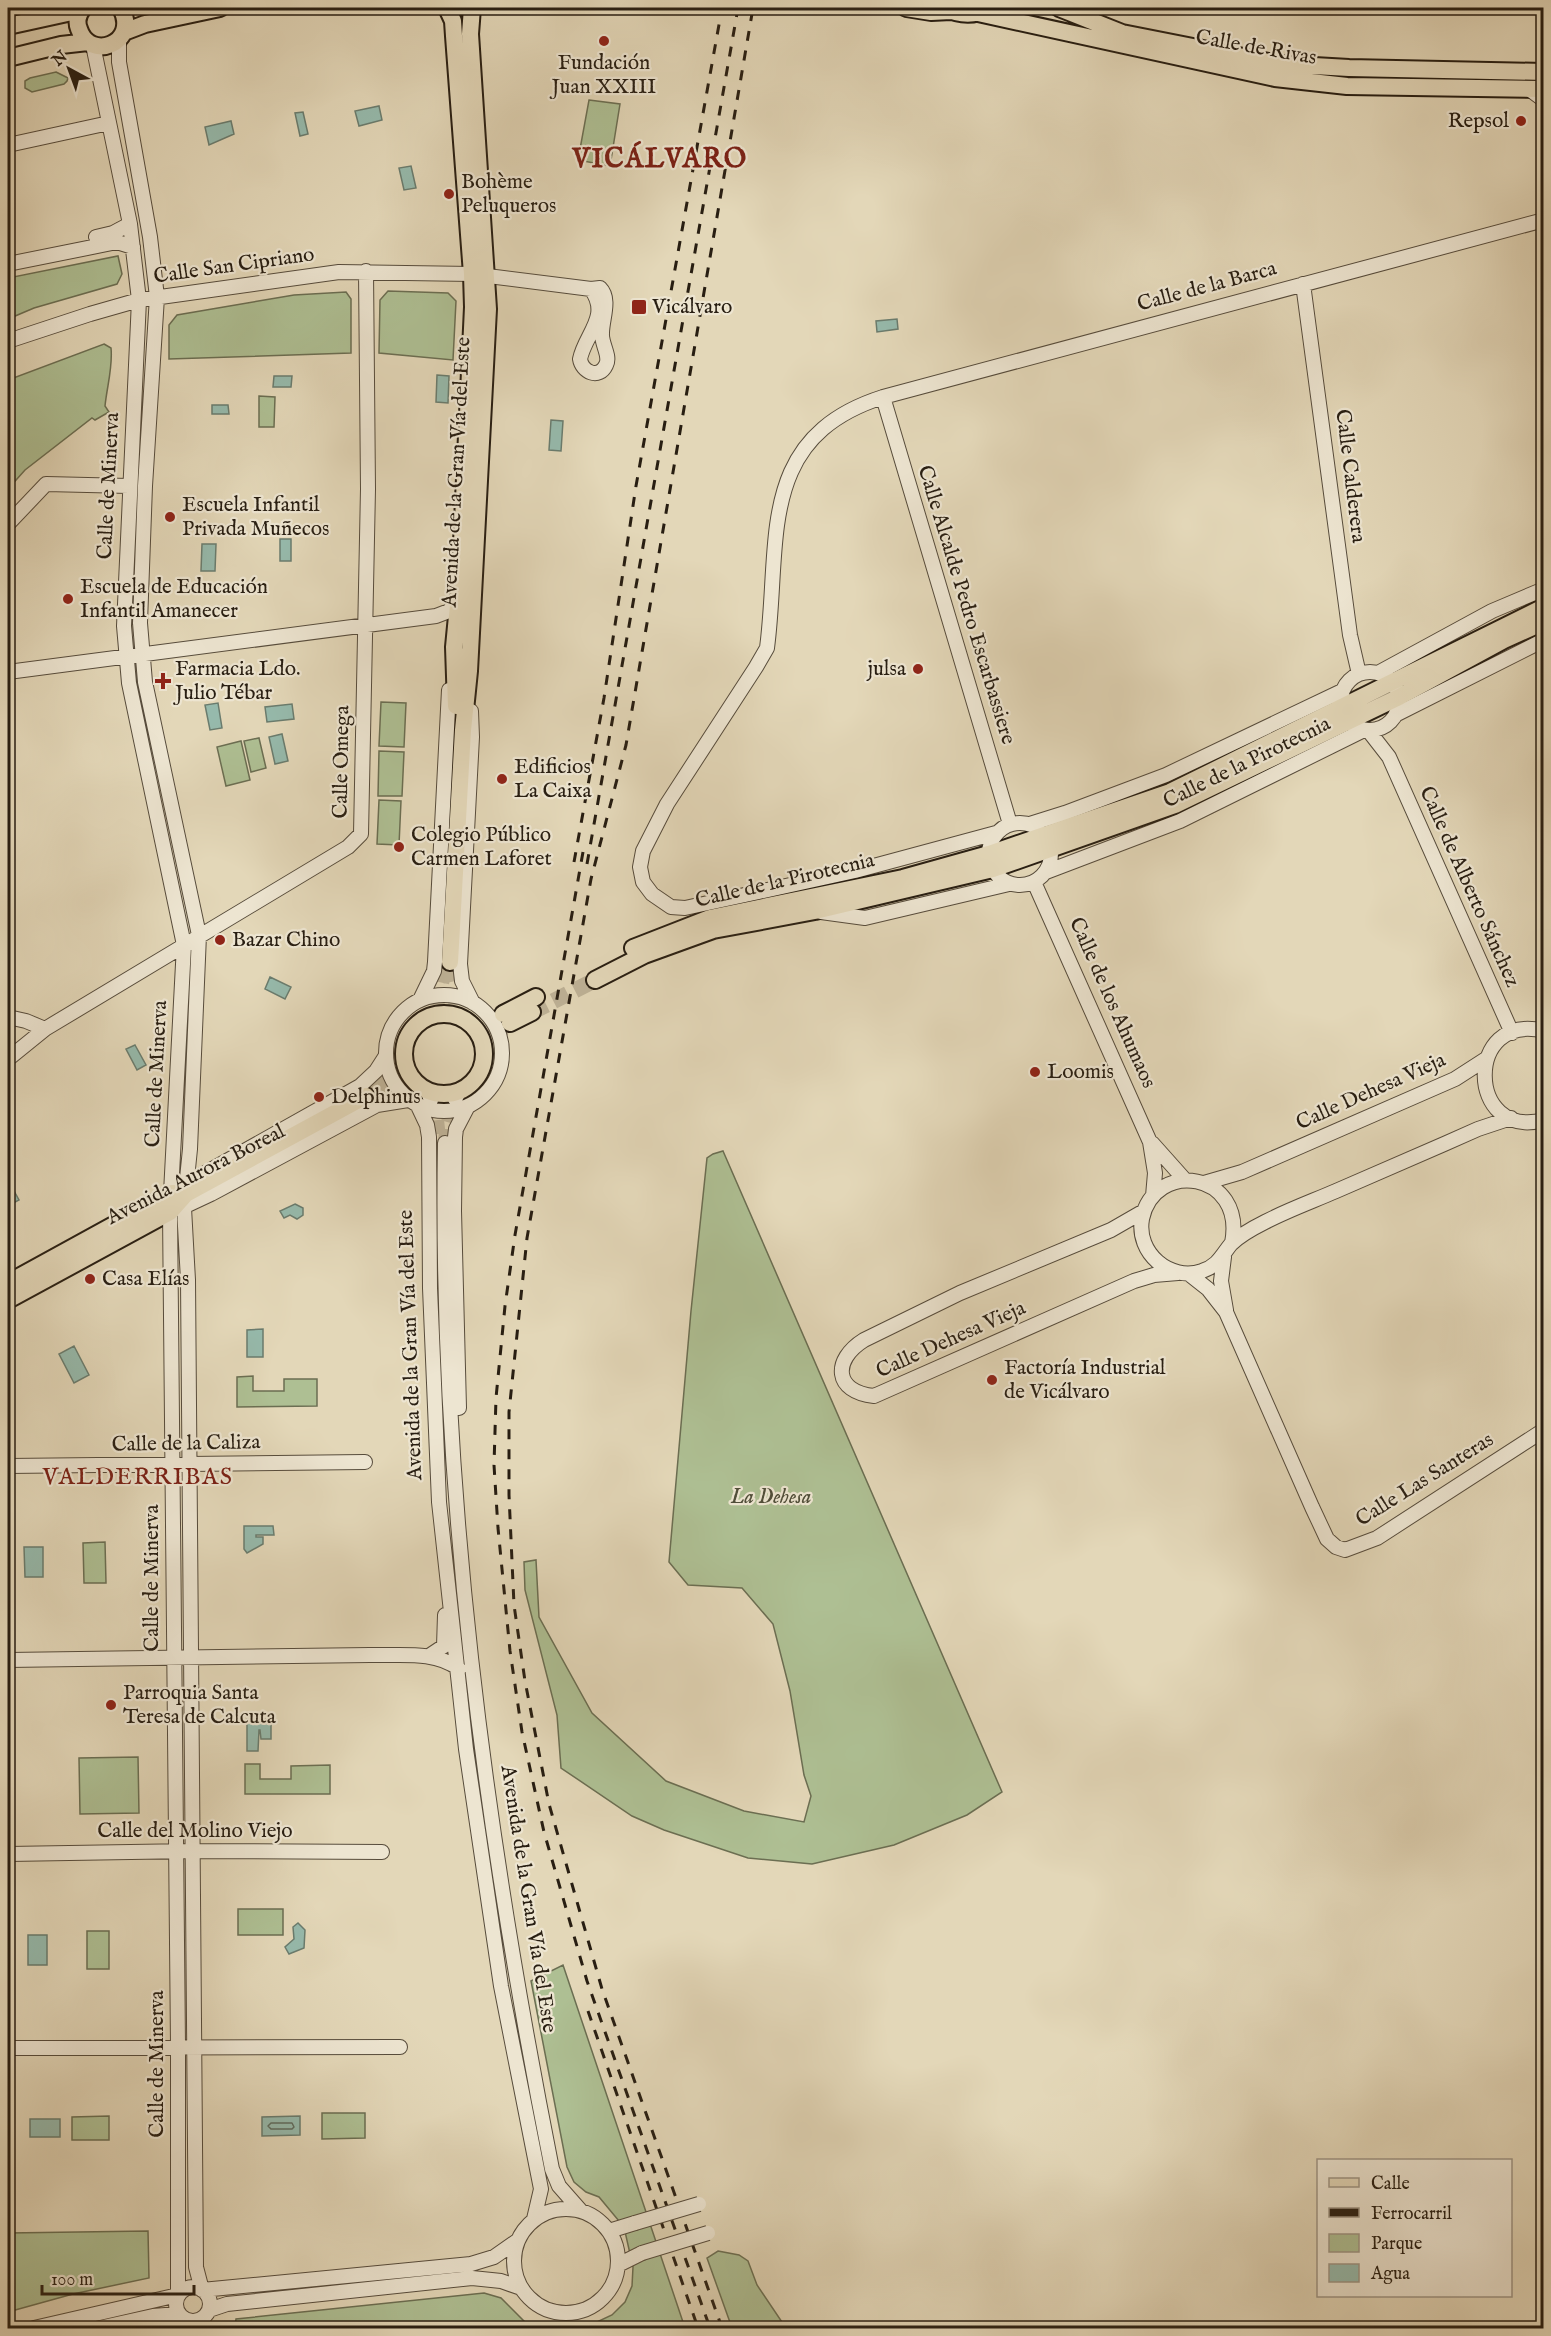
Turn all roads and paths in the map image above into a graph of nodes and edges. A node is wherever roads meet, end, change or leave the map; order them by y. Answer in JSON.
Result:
{"nodes":[{"id":1,"x":121,"y":8,"type":"edge"},
{"id":2,"x":220,"y":8,"type":"edge"},
{"id":3,"x":447,"y":8,"type":"edge"},
{"id":4,"x":472,"y":8,"type":"edge"},
{"id":5,"x":906,"y":8,"type":"edge"},
{"id":6,"x":1059,"y":8,"type":"edge"},
{"id":7,"x":82,"y":9,"type":"edge"},
{"id":8,"x":947,"y":9,"type":"edge"},
{"id":9,"x":986,"y":10,"type":"edge"},
{"id":10,"x":8,"y":26,"type":"edge"},
{"id":11,"x":122,"y":36,"type":"junction"},
{"id":12,"x":90,"y":44,"type":"junction"},
{"id":13,"x":8,"y":58,"type":"edge"},
{"id":14,"x":1544,"y":72,"type":"edge"},
{"id":15,"x":1544,"y":79,"type":"edge"},
{"id":16,"x":1494,"y":88,"type":"junction"},
{"id":17,"x":1536,"y":89,"type":"edge"},
{"id":18,"x":1544,"y":100,"type":"edge"},
{"id":19,"x":109,"y":123,"type":"junction"},
{"id":20,"x":8,"y":145,"type":"edge"},
{"id":21,"x":1544,"y":220,"type":"edge"},
{"id":22,"x":130,"y":224,"type":"junction"},
{"id":23,"x":133,"y":247,"type":"junction"},
{"id":24,"x":64,"y":248,"type":"junction"},
{"id":25,"x":8,"y":254,"type":"edge"},
{"id":26,"x":8,"y":264,"type":"edge"},
{"id":27,"x":366,"y":271,"type":"junction"},
{"id":28,"x":480,"y":274,"type":"junction"},
{"id":29,"x":1303,"y":284,"type":"junction"},
{"id":30,"x":591,"y":289,"type":"junction"},
{"id":31,"x":157,"y":297,"type":"junction"},
{"id":32,"x":139,"y":300,"type":"junction"},
{"id":33,"x":8,"y":341,"type":"edge"},
{"id":34,"x":883,"y":397,"type":"junction"},
{"id":35,"x":129,"y":486,"type":"junction"},
{"id":36,"x":8,"y":524,"type":"edge"},
{"id":37,"x":1544,"y":589,"type":"edge"},
{"id":38,"x":459,"y":598,"type":"junction"},
{"id":39,"x":1544,"y":607,"type":"edge"},
{"id":40,"x":435,"y":616,"type":"junction"},
{"id":41,"x":1544,"y":622,"type":"edge"},
{"id":42,"x":364,"y":625,"type":"junction"},
{"id":43,"x":1544,"y":640,"type":"edge"},
{"id":44,"x":454,"y":647,"type":"junction"},
{"id":45,"x":142,"y":655,"type":"junction"},
{"id":46,"x":126,"y":657,"type":"junction"},
{"id":47,"x":469,"y":671,"type":"junction"},
{"id":48,"x":8,"y":672,"type":"edge"},
{"id":49,"x":1378,"y":673,"type":"junction"},
{"id":50,"x":1359,"y":674,"type":"junction"},
{"id":51,"x":1396,"y":689,"type":"junction"},
{"id":52,"x":1344,"y":706,"type":"junction"},
{"id":53,"x":1393,"y":719,"type":"junction"},
{"id":54,"x":1366,"y":730,"type":"junction"},
{"id":55,"x":1389,"y":757,"type":"junction"},
{"id":56,"x":1010,"y":824,"type":"junction"},
{"id":57,"x":1030,"y":824,"type":"junction"},
{"id":58,"x":996,"y":833,"type":"junction"},
{"id":59,"x":1048,"y":842,"type":"junction"},
{"id":60,"x":991,"y":862,"type":"junction"},
{"id":61,"x":1046,"y":872,"type":"junction"},
{"id":62,"x":1034,"y":882,"type":"junction"},
{"id":63,"x":1009,"y":884,"type":"junction"},
{"id":64,"x":706,"y":904,"type":"joint"},
{"id":65,"x":816,"y":911,"type":"junction"},
{"id":66,"x":199,"y":935,"type":"junction"},
{"id":67,"x":184,"y":945,"type":"junction"},
{"id":68,"x":534,"y":1005,"type":"tunnel mouth"},
{"id":69,"x":429,"y":1008,"type":"junction"},
{"id":70,"x":8,"y":1017,"type":"edge"},
{"id":71,"x":507,"y":1019,"type":"tunnel mouth"},
{"id":72,"x":475,"y":1023,"type":"junction"},
{"id":73,"x":45,"y":1029,"type":"junction"},
{"id":74,"x":1544,"y":1031,"type":"edge"},
{"id":75,"x":1512,"y":1033,"type":"junction"},
{"id":76,"x":386,"y":1057,"type":"junction"},
{"id":77,"x":8,"y":1059,"type":"edge"},
{"id":78,"x":1486,"y":1059,"type":"junction"},
{"id":79,"x":419,"y":1095,"type":"junction"},
{"id":80,"x":366,"y":1096,"type":"tunnel mouth"},
{"id":81,"x":468,"y":1106,"type":"junction"},
{"id":82,"x":1511,"y":1118,"type":"junction"},
{"id":83,"x":1544,"y":1120,"type":"edge"},
{"id":84,"x":1150,"y":1142,"type":"junction"},
{"id":85,"x":442,"y":1143,"type":"tunnel mouth"},
{"id":86,"x":190,"y":1149,"type":"junction"},
{"id":87,"x":231,"y":1158,"type":"junction"},
{"id":88,"x":1185,"y":1180,"type":"junction"},
{"id":89,"x":1204,"y":1183,"type":"junction"},
{"id":90,"x":1153,"y":1196,"type":"junction"},
{"id":91,"x":180,"y":1198,"type":"junction"},
{"id":92,"x":1144,"y":1211,"type":"junction"},
{"id":93,"x":1232,"y":1243,"type":"junction"},
{"id":94,"x":1224,"y":1257,"type":"junction"},
{"id":95,"x":1184,"y":1273,"type":"junction"},
{"id":96,"x":8,"y":1282,"type":"edge"},
{"id":97,"x":8,"y":1300,"type":"edge"},
{"id":98,"x":1226,"y":1312,"type":"junction"},
{"id":99,"x":1544,"y":1430,"type":"edge"},
{"id":100,"x":365,"y":1462,"type":"dead end"},
{"id":101,"x":173,"y":1465,"type":"junction"},
{"id":102,"x":189,"y":1465,"type":"junction"},
{"id":103,"x":8,"y":1466,"type":"edge"},
{"id":104,"x":447,"y":1569,"type":"junction"},
{"id":105,"x":456,"y":1585,"type":"junction"},
{"id":106,"x":429,"y":1656,"type":"junction"},
{"id":107,"x":174,"y":1658,"type":"junction"},
{"id":108,"x":191,"y":1658,"type":"junction"},
{"id":109,"x":8,"y":1660,"type":"edge"},
{"id":110,"x":459,"y":1669,"type":"junction"},
{"id":111,"x":192,"y":1851,"type":"junction"},
{"id":112,"x":176,"y":1852,"type":"junction"},
{"id":113,"x":382,"y":1852,"type":"dead end"},
{"id":114,"x":8,"y":1854,"type":"edge"},
{"id":115,"x":178,"y":2046,"type":"junction"},
{"id":116,"x":193,"y":2046,"type":"junction"},
{"id":117,"x":400,"y":2047,"type":"dead end"},
{"id":118,"x":8,"y":2048,"type":"edge"},
{"id":119,"x":699,"y":2204,"type":"dead end"},
{"id":120,"x":581,"y":2211,"type":"junction"},
{"id":121,"x":534,"y":2219,"type":"junction"},
{"id":122,"x":609,"y":2231,"type":"junction"},
{"id":123,"x":708,"y":2233,"type":"dead end"},
{"id":124,"x":518,"y":2241,"type":"junction"},
{"id":125,"x":618,"y":2265,"type":"junction"},
{"id":126,"x":521,"y":2288,"type":"junction"},
{"id":127,"x":202,"y":2290,"type":"junction"},
{"id":128,"x":178,"y":2295,"type":"junction"},
{"id":129,"x":209,"y":2310,"type":"junction"},
{"id":130,"x":178,"y":2314,"type":"junction"},
{"id":131,"x":34,"y":2328,"type":"edge"},
{"id":132,"x":99,"y":2328,"type":"edge"}],
"edges":[{"from":1,"to":11,"type":"main road"},
{"from":2,"to":11,"type":"main road"},
{"from":3,"to":28,"type":"main road","name":"Avenida de la Gran Vía del Este"},
{"from":4,"to":28,"type":"main road","name":"Avenida de la Gran Vía del Este"},
{"from":5,"to":8,"type":"main road"},
{"from":6,"to":14,"type":"main road","name":"Calle de Rivas"},
{"from":7,"to":10,"type":"main road"},
{"from":7,"to":12,"type":"main road"},
{"from":8,"to":9,"type":"main road","name":"Calle de Rivas"},
{"from":9,"to":16,"type":"main road","name":"Calle de Rivas"},
{"from":11,"to":12,"type":"main road"},
{"from":11,"to":31,"type":"street","name":"Calle de Minerva"},
{"from":12,"to":13,"type":"main road"},
{"from":12,"to":19,"type":"street","name":"Calle de Minerva"},
{"from":15,"to":16,"type":"main road","name":"Calle de Rivas"},
{"from":16,"to":17,"type":"main road","name":"Calle de Rivas"},
{"from":17,"to":18,"type":"street"},
{"from":19,"to":20,"type":"street"},
{"from":19,"to":22,"type":"street","name":"Calle de Minerva"},
{"from":21,"to":29,"type":"street","name":"Calle de la Barca"},
{"from":22,"to":23,"type":"street","name":"Calle de Minerva"},
{"from":22,"to":24,"type":"street"},
{"from":23,"to":24,"type":"street"},
{"from":23,"to":32,"type":"street","name":"Calle de Minerva"},
{"from":24,"to":25,"type":"street"},
{"from":24,"to":26,"type":"street"},
{"from":27,"to":28,"type":"street","name":"Calle San Cipriano"},
{"from":27,"to":31,"type":"street","name":"Calle San Cipriano"},
{"from":27,"to":42,"type":"street","name":"Calle Omega"},
{"from":28,"to":30,"type":"street","name":"Calle San Cipriano"},
{"from":28,"to":38,"type":"main road","name":"Avenida de la Gran Vía del Este"},
{"from":28,"to":47,"type":"main road","name":"Avenida de la Gran Vía del Este"},
{"from":29,"to":34,"type":"street","name":"Calle de la Barca"},
{"from":29,"to":50,"type":"street","name":"Calle Calderera"},
{"from":30,"to":30,"type":"street"},
{"from":31,"to":32,"type":"street","name":"Calle San Cipriano"},
{"from":31,"to":45,"type":"street","name":"Calle de Minerva"},
{"from":32,"to":33,"type":"street","name":"Calle San Cipriano"},
{"from":32,"to":35,"type":"street","name":"Calle de Minerva"},
{"from":34,"to":56,"type":"street","name":"Calle Alcalde Pedro Escarbassiere"},
{"from":34,"to":64,"type":"street","name":"Calle de la Barca"},
{"from":35,"to":36,"type":"street"},
{"from":35,"to":46,"type":"street","name":"Calle de Minerva"},
{"from":37,"to":49,"type":"street"},
{"from":38,"to":40,"type":"street"},
{"from":38,"to":44,"type":"main road","name":"Avenida de la Gran Vía del Este"},
{"from":39,"to":51,"type":"main road","name":"Calle de la Pirotecnia"},
{"from":40,"to":42,"type":"street"},
{"from":40,"to":44,"type":"street"},
{"from":41,"to":51,"type":"main road","name":"Calle de la Pirotecnia"},
{"from":42,"to":45,"type":"street"},
{"from":42,"to":66,"type":"street","name":"Calle Omega"},
{"from":43,"to":53,"type":"street","name":"Calle de la Pirotecnia"},
{"from":44,"to":47,"type":"main road","name":"Avenida de la Gran Vía del Este"},
{"from":44,"to":69,"type":"street","name":"Avenida de la Gran Vía del Este"},
{"from":45,"to":46,"type":"street"},
{"from":45,"to":66,"type":"street","name":"Calle de Minerva"},
{"from":46,"to":48,"type":"street"},
{"from":46,"to":67,"type":"street","name":"Calle de Minerva"},
{"from":47,"to":72,"type":"street","name":"Avenida de la Gran Vía del Este"},
{"from":49,"to":50,"type":"street"},
{"from":49,"to":51,"type":"street"},
{"from":50,"to":52,"type":"street","name":"Calle de la Pirotecnia"},
{"from":51,"to":52,"type":"main road","name":"Calle de la Pirotecnia"},
{"from":51,"to":53,"type":"street"},
{"from":52,"to":54,"type":"street","name":"Calle de la Pirotecnia"},
{"from":52,"to":57,"type":"street","name":"Calle de la Pirotecnia"},
{"from":52,"to":59,"type":"main road","name":"Calle de la Pirotecnia"},
{"from":53,"to":54,"type":"street","name":"Calle de la Pirotecnia"},
{"from":53,"to":55,"type":"street","name":"Calle de Alberto Sánchez"},
{"from":54,"to":55,"type":"street","name":"Calle de Alberto Sánchez"},
{"from":54,"to":61,"type":"street","name":"Calle de la Pirotecnia"},
{"from":55,"to":75,"type":"street","name":"Calle de Alberto Sánchez"},
{"from":56,"to":57,"type":"street","name":"Calle de la Pirotecnia"},
{"from":56,"to":58,"type":"street","name":"Calle de la Pirotecnia"},
{"from":57,"to":59,"type":"street"},
{"from":58,"to":60,"type":"street"},
{"from":58,"to":64,"type":"street","name":"Calle de la Pirotecnia"},
{"from":59,"to":60,"type":"main road","name":"Calle de la Pirotecnia"},
{"from":59,"to":61,"type":"street"},
{"from":60,"to":63,"type":"street"},
{"from":60,"to":65,"type":"main road","name":"Calle de la Pirotecnia"},
{"from":60,"to":65,"type":"main road","name":"Calle de la Pirotecnia"},
{"from":61,"to":62,"type":"street","name":"Calle de la Pirotecnia"},
{"from":62,"to":63,"type":"street","name":"Calle de la Pirotecnia"},
{"from":62,"to":84,"type":"street","name":"Calle de los Ahumaos"},
{"from":63,"to":65,"type":"street","name":"Calle de la Pirotecnia"},
{"from":66,"to":67,"type":"street","name":"Calle Omega"},
{"from":66,"to":86,"type":"street","name":"Calle de Minerva"},
{"from":67,"to":73,"type":"street","name":"Calle Omega"},
{"from":67,"to":91,"type":"street","name":"Calle de Minerva"},
{"from":68,"to":71,"type":"main road"},
{"from":69,"to":72,"type":"main road"},
{"from":69,"to":76,"type":"street"},
{"from":69,"to":79,"type":"main road"},
{"from":70,"to":73,"type":"street"},
{"from":72,"to":79,"type":"main road"},
{"from":72,"to":81,"type":"street"},
{"from":73,"to":77,"type":"street","name":"Calle Omega"},
{"from":74,"to":75,"type":"street"},
{"from":75,"to":78,"type":"street","name":"Calle Dehesa Vieja"},
{"from":76,"to":79,"type":"street","name":"Avenida de la Gran Vía del Este"},
{"from":76,"to":87,"type":"street","name":"Avenida Aurora Boreal"},
{"from":78,"to":82,"type":"street"},
{"from":78,"to":89,"type":"street","name":"Calle Dehesa Vieja"},
{"from":79,"to":81,"type":"street"},
{"from":79,"to":91,"type":"street","name":"Avenida Aurora Boreal"},
{"from":79,"to":104,"type":"street","name":"Avenida de la Gran Vía del Este"},
{"from":80,"to":91,"type":"main road"},
{"from":81,"to":105,"type":"street","name":"Avenida de la Gran Vía del Este"},
{"from":82,"to":83,"type":"street"},
{"from":82,"to":93,"type":"street"},
{"from":84,"to":88,"type":"street","name":"Calle de los Ahumaos"},
{"from":84,"to":90,"type":"street","name":"Calle de los Ahumaos"},
{"from":85,"to":105,"type":"street","name":"Avenida de la Gran Vía del Este"},
{"from":86,"to":87,"type":"street","name":"Calle de Minerva"},
{"from":86,"to":91,"type":"street","name":"Calle de Minerva"},
{"from":87,"to":91,"type":"street","name":"Avenida Aurora Boreal"},
{"from":88,"to":89,"type":"street"},
{"from":88,"to":90,"type":"street"},
{"from":89,"to":93,"type":"street"},
{"from":90,"to":92,"type":"street"},
{"from":91,"to":96,"type":"main road","name":"Avenida Aurora Boreal"},
{"from":91,"to":97,"type":"main road","name":"Avenida Aurora Boreal"},
{"from":91,"to":101,"type":"street","name":"Calle de Minerva"},
{"from":91,"to":102,"type":"street","name":"Calle de Minerva"},
{"from":92,"to":95,"type":"street"},
{"from":92,"to":95,"type":"street","name":"Calle Dehesa Vieja"},
{"from":93,"to":94,"type":"street"},
{"from":94,"to":95,"type":"street"},
{"from":94,"to":98,"type":"street"},
{"from":95,"to":98,"type":"street"},
{"from":98,"to":99,"type":"street","name":"Calle Las Santeras"},
{"from":100,"to":102,"type":"street","name":"Calle de la Caliza"},
{"from":101,"to":102,"type":"street","name":"Calle de la Caliza"},
{"from":101,"to":103,"type":"street","name":"Calle de la Caliza"},
{"from":101,"to":107,"type":"street","name":"Calle de Minerva"},
{"from":102,"to":108,"type":"street","name":"Calle de Minerva"},
{"from":104,"to":105,"type":"street","name":"Avenida de la Gran Vía del Este"},
{"from":104,"to":106,"type":"street"},
{"from":105,"to":110,"type":"street","name":"Avenida de la Gran Vía del Este"},
{"from":105,"to":120,"type":"street","name":"Avenida de la Gran Vía del Este"},
{"from":106,"to":108,"type":"street"},
{"from":106,"to":110,"type":"street"},
{"from":107,"to":108,"type":"street"},
{"from":107,"to":109,"type":"street"},
{"from":107,"to":112,"type":"street","name":"Calle de Minerva"},
{"from":108,"to":111,"type":"street","name":"Calle de Minerva"},
{"from":110,"to":121,"type":"street","name":"Avenida de la Gran Vía del Este"},
{"from":111,"to":112,"type":"street","name":"Calle del Molino Viejo"},
{"from":111,"to":113,"type":"street","name":"Calle del Molino Viejo"},
{"from":111,"to":116,"type":"street","name":"Calle de Minerva"},
{"from":112,"to":114,"type":"street","name":"Calle del Molino Viejo"},
{"from":112,"to":115,"type":"street","name":"Calle de Minerva"},
{"from":115,"to":116,"type":"street"},
{"from":115,"to":118,"type":"street"},
{"from":115,"to":128,"type":"street","name":"Calle de Minerva"},
{"from":116,"to":117,"type":"street"},
{"from":116,"to":127,"type":"street","name":"Calle de Minerva"},
{"from":119,"to":122,"type":"street","bridge":true},
{"from":120,"to":121,"type":"street"},
{"from":120,"to":122,"type":"street"},
{"from":121,"to":124,"type":"street"},
{"from":122,"to":125,"type":"street"},
{"from":123,"to":125,"type":"street","bridge":true},
{"from":124,"to":126,"type":"street"},
{"from":124,"to":127,"type":"street"},
{"from":125,"to":126,"type":"street"},
{"from":126,"to":129,"type":"street"},
{"from":127,"to":128,"type":"street"},
{"from":127,"to":129,"type":"street"},
{"from":128,"to":130,"type":"street"},
{"from":128,"to":131,"type":"street"},
{"from":129,"to":130,"type":"street"},
{"from":130,"to":132,"type":"street"}]}
